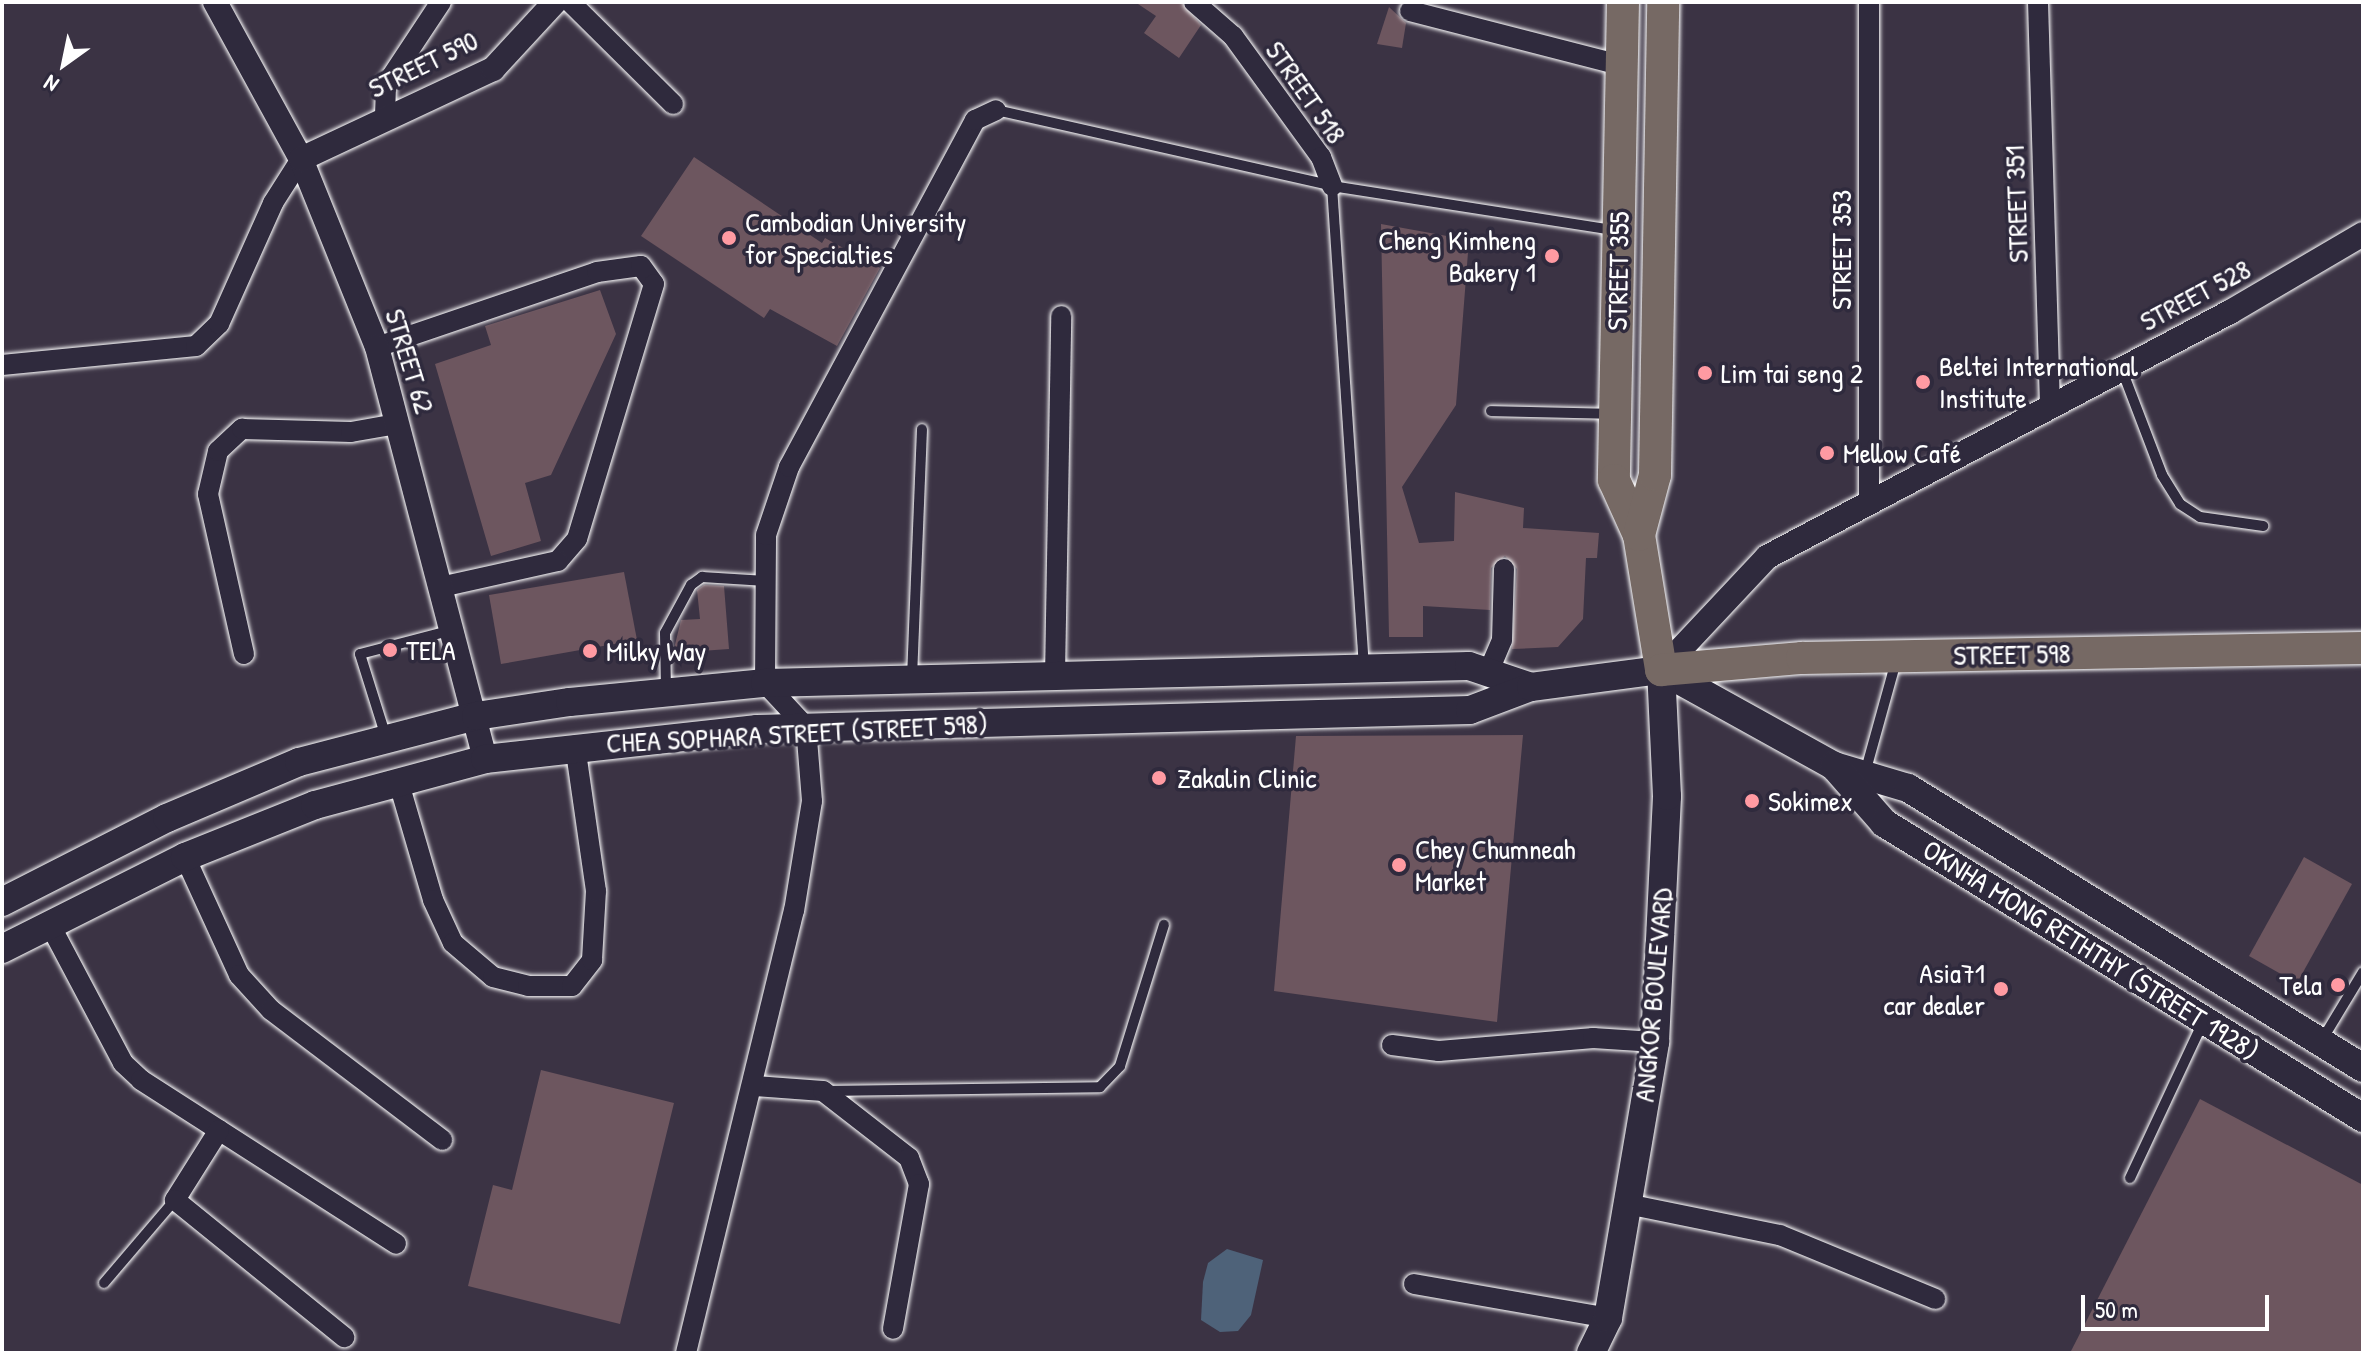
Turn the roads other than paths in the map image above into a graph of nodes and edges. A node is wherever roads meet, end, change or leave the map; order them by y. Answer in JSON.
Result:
{"nodes":[{"id":1,"x":215,"y":2,"type":"edge"},
{"id":2,"x":441,"y":2,"type":"edge"},
{"id":3,"x":555,"y":2,"type":"edge"},
{"id":4,"x":570,"y":2,"type":"edge"},
{"id":5,"x":1194,"y":2,"type":"edge"},
{"id":6,"x":1623,"y":2,"type":"edge"},
{"id":7,"x":1663,"y":2,"type":"edge"},
{"id":8,"x":1869,"y":2,"type":"edge"},
{"id":9,"x":2038,"y":2,"type":"edge"},
{"id":10,"x":1410,"y":11,"type":"dead end"},
{"id":11,"x":1621,"y":65,"type":"junction"},
{"id":12,"x":673,"y":104,"type":"dead end"},
{"id":13,"x":996,"y":110,"type":"joint"},
{"id":14,"x":385,"y":115,"type":"junction"},
{"id":15,"x":301,"y":159,"type":"junction"},
{"id":16,"x":1332,"y":186,"type":"junction"},
{"id":17,"x":1618,"y":230,"type":"junction"},
{"id":18,"x":2363,"y":234,"type":"edge"},
{"id":19,"x":1061,"y":316,"type":"dead end"},
{"id":20,"x":377,"y":347,"type":"junction"},
{"id":21,"x":2,"y":365,"type":"edge"},
{"id":22,"x":2121,"y":368,"type":"junction"},
{"id":23,"x":2050,"y":405,"type":"junction"},
{"id":24,"x":1491,"y":411,"type":"dead end"},
{"id":25,"x":1615,"y":414,"type":"junction"},
{"id":26,"x":397,"y":424,"type":"junction"},
{"id":27,"x":922,"y":429,"type":"dead end"},
{"id":28,"x":1869,"y":499,"type":"junction"},
{"id":29,"x":2263,"y":526,"type":"dead end"},
{"id":30,"x":1639,"y":535,"type":"junction"},
{"id":31,"x":1504,"y":569,"type":"dead end"},
{"id":32,"x":767,"y":581,"type":"junction"},
{"id":33,"x":441,"y":587,"type":"junction"},
{"id":34,"x":453,"y":630,"type":"junction"},
{"id":35,"x":2363,"y":648,"type":"edge"},
{"id":36,"x":244,"y":654,"type":"dead end"},
{"id":37,"x":1897,"y":656,"type":"junction"},
{"id":38,"x":1364,"y":669,"type":"junction"},
{"id":39,"x":1661,"y":670,"type":"junction"},
{"id":40,"x":1488,"y":673,"type":"junction"},
{"id":41,"x":1055,"y":676,"type":"junction"},
{"id":42,"x":912,"y":680,"type":"junction"},
{"id":43,"x":765,"y":683,"type":"junction"},
{"id":44,"x":1531,"y":687,"type":"junction"},
{"id":45,"x":666,"y":691,"type":"junction"},
{"id":46,"x":476,"y":716,"type":"junction"},
{"id":47,"x":806,"y":727,"type":"junction"},
{"id":48,"x":386,"y":737,"type":"junction"},
{"id":49,"x":575,"y":746,"type":"junction"},
{"id":50,"x":485,"y":759,"type":"junction"},
{"id":51,"x":1834,"y":766,"type":"junction"},
{"id":52,"x":1865,"y":775,"type":"junction"},
{"id":53,"x":398,"y":780,"type":"junction"},
{"id":54,"x":185,"y":857,"type":"junction"},
{"id":55,"x":2,"y":902,"type":"edge"},
{"id":56,"x":49,"y":923,"type":"junction"},
{"id":57,"x":1164,"y":925,"type":"dead end"},
{"id":58,"x":2,"y":949,"type":"edge"},
{"id":59,"x":2363,"y":972,"type":"edge"},
{"id":60,"x":2204,"y":1020,"type":"junction"},
{"id":61,"x":1655,"y":1042,"type":"junction"},
{"id":62,"x":2321,"y":1042,"type":"junction"},
{"id":63,"x":1392,"y":1045,"type":"dead end"},
{"id":64,"x":2363,"y":1068,"type":"edge"},
{"id":65,"x":755,"y":1086,"type":"junction"},
{"id":66,"x":823,"y":1091,"type":"junction"},
{"id":67,"x":2363,"y":1118,"type":"edge"},
{"id":68,"x":219,"y":1130,"type":"junction"},
{"id":69,"x":442,"y":1140,"type":"dead end"},
{"id":70,"x":2130,"y":1178,"type":"dead end"},
{"id":71,"x":175,"y":1200,"type":"junction"},
{"id":72,"x":1627,"y":1204,"type":"junction"},
{"id":73,"x":396,"y":1244,"type":"dead end"},
{"id":74,"x":104,"y":1283,"type":"dead end"},
{"id":75,"x":1414,"y":1284,"type":"dead end"},
{"id":76,"x":1935,"y":1299,"type":"dead end"},
{"id":77,"x":1608,"y":1318,"type":"junction"},
{"id":78,"x":893,"y":1329,"type":"dead end"},
{"id":79,"x":344,"y":1337,"type":"dead end"},
{"id":80,"x":686,"y":1353,"type":"edge"},
{"id":81,"x":1591,"y":1353,"type":"edge"},
{"id":82,"x":1613,"y":1353,"type":"edge"}],
"edges":[{"from":1,"to":15,"type":"street","name":"STREET 62"},
{"from":2,"to":14,"type":"street"},
{"from":3,"to":14,"type":"street","name":"STREET 590"},
{"from":4,"to":12,"type":"street"},
{"from":5,"to":16,"type":"street","name":"STREET 518"},
{"from":6,"to":11,"type":"main road","name":"STREET 355"},
{"from":7,"to":30,"type":"main road","name":"STREET 355"},
{"from":8,"to":28,"type":"street","name":"STREET 353"},
{"from":9,"to":23,"type":"street","name":"STREET 351"},
{"from":10,"to":11,"type":"street"},
{"from":11,"to":17,"type":"main road","name":"STREET 355"},
{"from":13,"to":16,"type":"lane"},
{"from":13,"to":32,"type":"street"},
{"from":14,"to":15,"type":"street","name":"STREET 590"},
{"from":15,"to":20,"type":"street","name":"STREET 62"},
{"from":15,"to":21,"type":"street"},
{"from":16,"to":17,"type":"lane"},
{"from":16,"to":38,"type":"lane"},
{"from":17,"to":25,"type":"main road","name":"STREET 355"},
{"from":18,"to":22,"type":"street","name":"STREET 528"},
{"from":19,"to":41,"type":"street"},
{"from":20,"to":26,"type":"street","name":"STREET 62"},
{"from":20,"to":33,"type":"street"},
{"from":22,"to":23,"type":"street","name":"STREET 528"},
{"from":22,"to":29,"type":"lane"},
{"from":23,"to":28,"type":"street","name":"STREET 528"},
{"from":24,"to":25,"type":"lane"},
{"from":25,"to":30,"type":"main road","name":"STREET 355"},
{"from":26,"to":33,"type":"street","name":"STREET 62"},
{"from":26,"to":36,"type":"street"},
{"from":27,"to":42,"type":"lane"},
{"from":28,"to":39,"type":"street","name":"STREET 528"},
{"from":30,"to":39,"type":"main road","name":"STREET 355"},
{"from":31,"to":40,"type":"street"},
{"from":32,"to":43,"type":"street"},
{"from":32,"to":45,"type":"lane"},
{"from":33,"to":34,"type":"street","name":"STREET 62"},
{"from":34,"to":46,"type":"street","name":"STREET 62"},
{"from":34,"to":48,"type":"lane"},
{"from":35,"to":37,"type":"main road","name":"STREET 598"},
{"from":37,"to":39,"type":"main road","name":"STREET 598"},
{"from":37,"to":52,"type":"lane"},
{"from":38,"to":40,"type":"main road","name":"CHEA SOPHARA STREET (STREET 598)"},
{"from":38,"to":41,"type":"main road","name":"CHEA SOPHARA STREET (STREET 598)"},
{"from":39,"to":44,"type":"main road","name":"CHEA SOPHARA STREET (STREET 598)"},
{"from":39,"to":51,"type":"main road","name":"OKNHA MONG RETHTHY (STREET 1928)"},
{"from":39,"to":61,"type":"main road","name":"ANGKOR BOULEVARD"},
{"from":40,"to":44,"type":"main road","name":"CHEA SOPHARA STREET (STREET 598)"},
{"from":41,"to":42,"type":"main road","name":"CHEA SOPHARA STREET (STREET 598)"},
{"from":42,"to":43,"type":"main road","name":"CHEA SOPHARA STREET (STREET 598)"},
{"from":43,"to":45,"type":"main road","name":"CHEA SOPHARA STREET (STREET 598)"},
{"from":43,"to":47,"type":"street"},
{"from":44,"to":47,"type":"main road","name":"CHEA SOPHARA STREET (STREET 598)"},
{"from":45,"to":46,"type":"main road","name":"CHEA SOPHARA STREET (STREET 598)"},
{"from":46,"to":48,"type":"main road","name":"CHEA SOPHARA STREET (STREET 598)"},
{"from":46,"to":50,"type":"street","name":"STREET 62"},
{"from":47,"to":49,"type":"main road","name":"CHEA SOPHARA STREET (STREET 598)"},
{"from":47,"to":65,"type":"street"},
{"from":48,"to":55,"type":"main road","name":"CHEA SOPHARA STREET (STREET 598)"},
{"from":49,"to":50,"type":"main road","name":"CHEA SOPHARA STREET (STREET 598)"},
{"from":49,"to":53,"type":"street"},
{"from":50,"to":53,"type":"main road","name":"CHEA SOPHARA STREET (STREET 598)"},
{"from":51,"to":52,"type":"main road","name":"OKNHA MONG RETHTHY (STREET 1928)"},
{"from":51,"to":60,"type":"main road","name":"OKNHA MONG RETHTHY (STREET 1928)"},
{"from":52,"to":62,"type":"main road","name":"OKNHA MONG RETHTHY (STREET 1928)"},
{"from":53,"to":54,"type":"main road","name":"CHEA SOPHARA STREET (STREET 598)"},
{"from":54,"to":56,"type":"main road","name":"CHEA SOPHARA STREET (STREET 598)"},
{"from":54,"to":69,"type":"street"},
{"from":56,"to":58,"type":"main road","name":"CHEA SOPHARA STREET (STREET 598)"},
{"from":56,"to":68,"type":"street"},
{"from":57,"to":66,"type":"lane"},
{"from":59,"to":62,"type":"lane"},
{"from":60,"to":67,"type":"main road","name":"OKNHA MONG RETHTHY (STREET 1928)"},
{"from":60,"to":70,"type":"lane"},
{"from":61,"to":63,"type":"street"},
{"from":61,"to":72,"type":"main road","name":"ANGKOR BOULEVARD"},
{"from":62,"to":64,"type":"main road","name":"OKNHA MONG RETHTHY (STREET 1928)"},
{"from":65,"to":66,"type":"street"},
{"from":65,"to":80,"type":"street"},
{"from":66,"to":78,"type":"street"},
{"from":68,"to":71,"type":"street"},
{"from":68,"to":73,"type":"street"},
{"from":71,"to":74,"type":"lane"},
{"from":71,"to":79,"type":"street"},
{"from":72,"to":76,"type":"street"},
{"from":72,"to":77,"type":"main road","name":"ANGKOR BOULEVARD"},
{"from":75,"to":77,"type":"street"},
{"from":77,"to":81,"type":"main road","name":"ANGKOR BOULEVARD"},
{"from":77,"to":82,"type":"main road","name":"ANGKOR BOULEVARD"}]}
